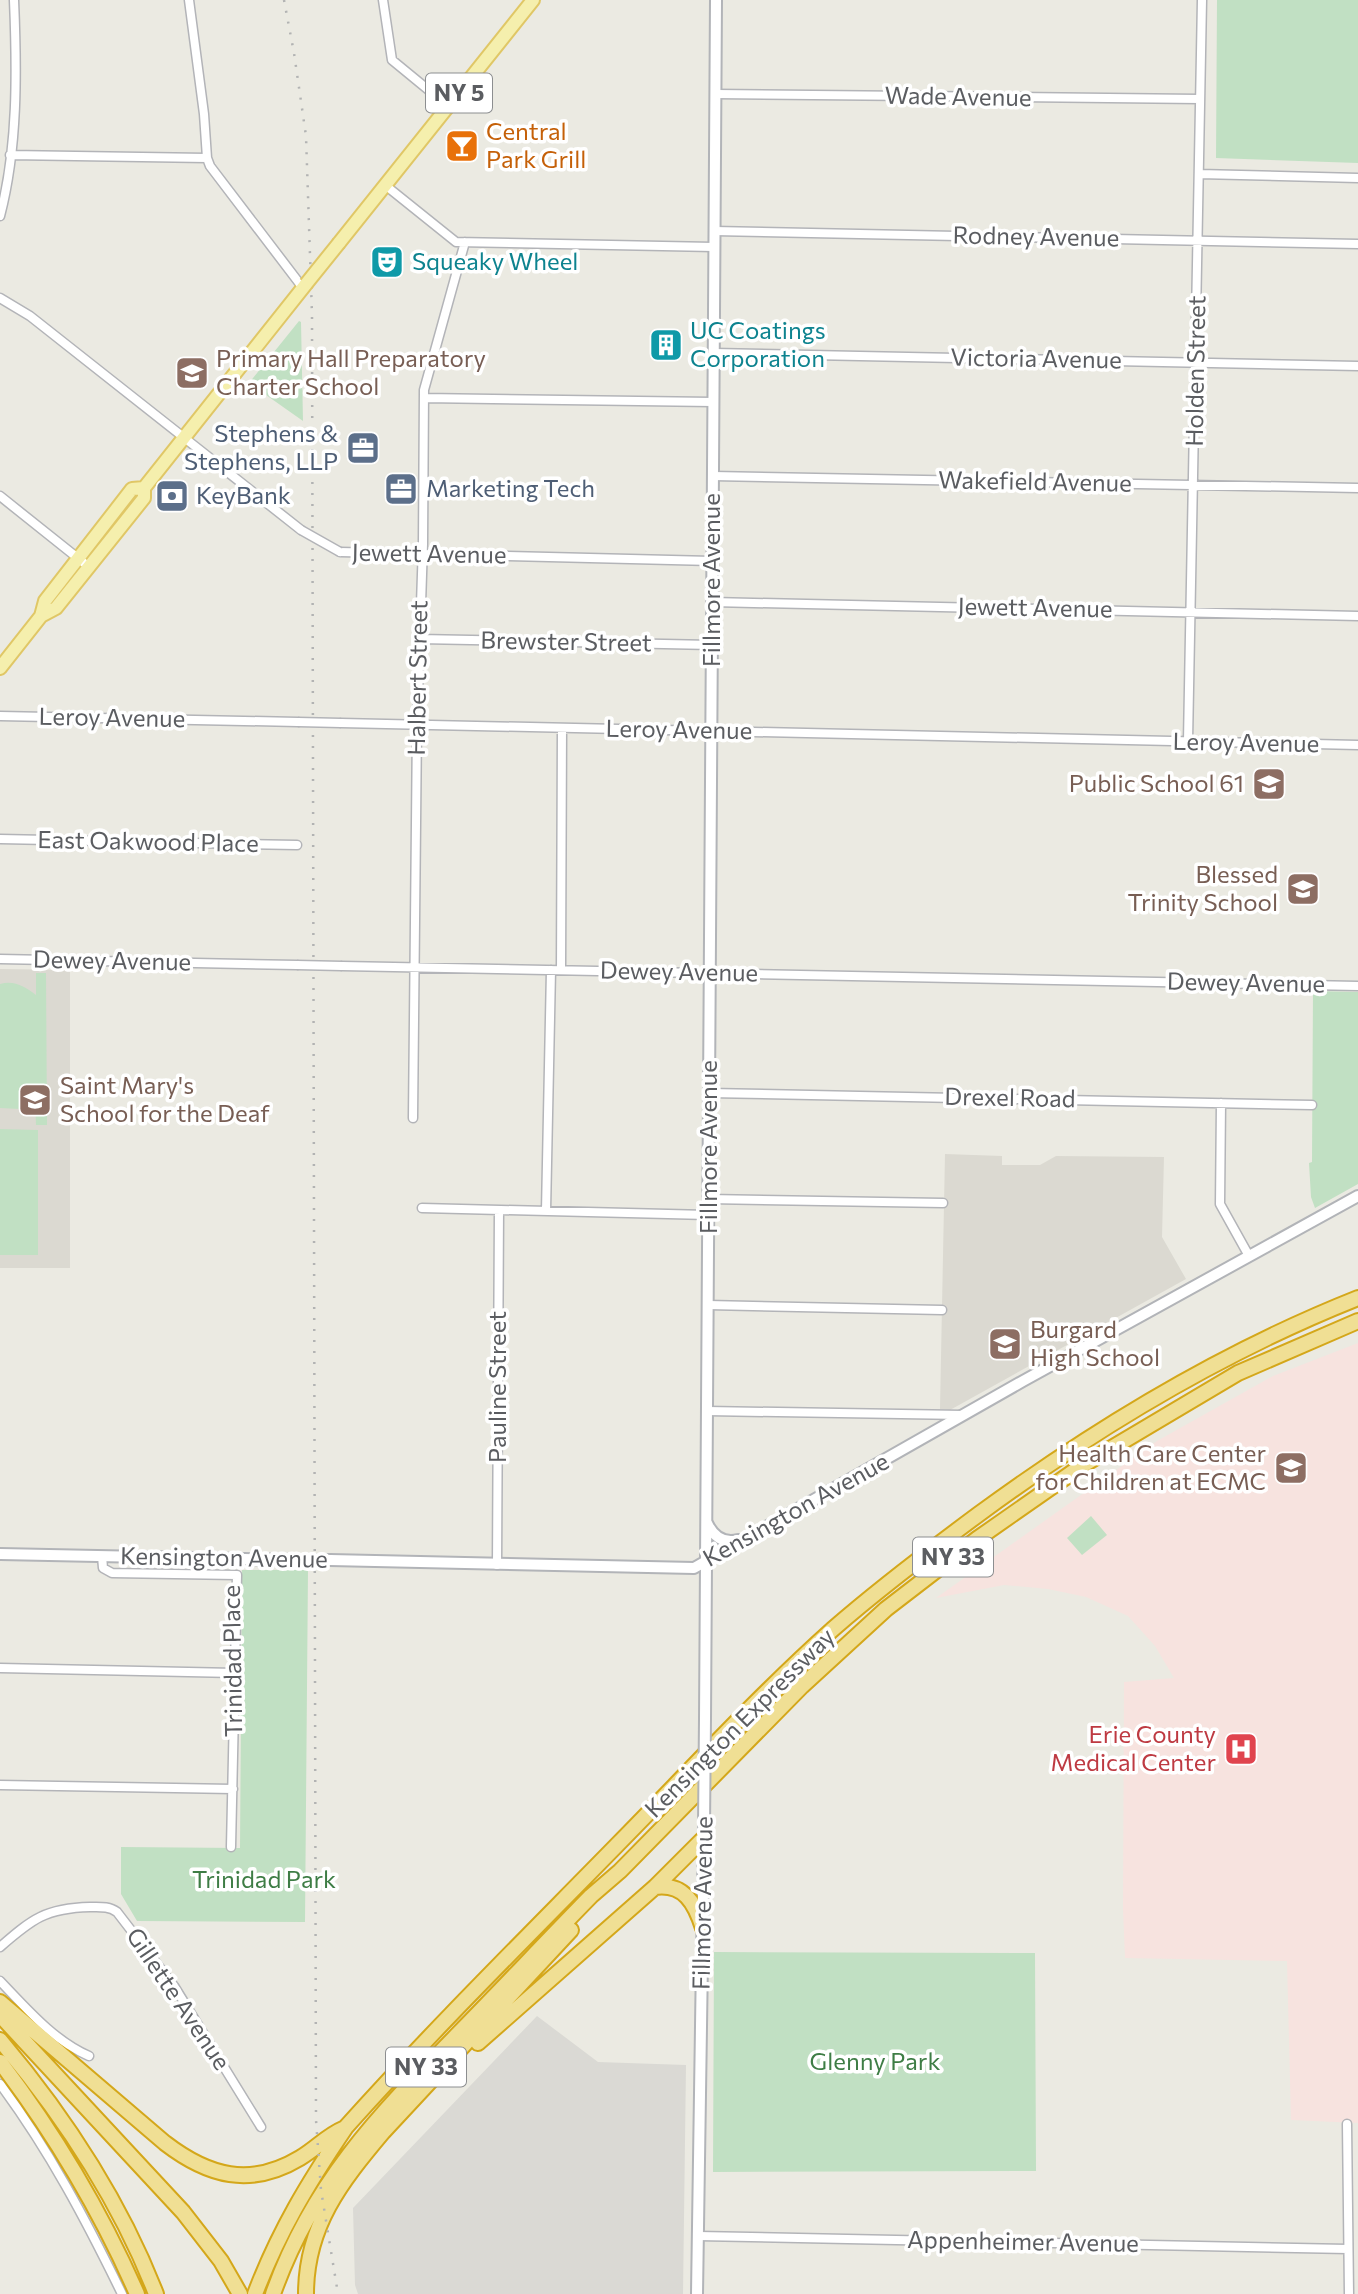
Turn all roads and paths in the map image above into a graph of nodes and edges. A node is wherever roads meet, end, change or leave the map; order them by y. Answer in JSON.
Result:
{"nodes":[{"id":1,"x":13,"y":0,"type":"edge"},
{"id":2,"x":189,"y":0,"type":"edge"},
{"id":3,"x":383,"y":0,"type":"edge"},
{"id":4,"x":533,"y":0,"type":"edge"},
{"id":5,"x":716,"y":0,"type":"edge"},
{"id":6,"x":1202,"y":0,"type":"edge"},
{"id":7,"x":715,"y":94,"type":"junction"},
{"id":8,"x":1200,"y":99,"type":"junction"},
{"id":9,"x":448,"y":106,"type":"junction"},
{"id":10,"x":10,"y":155,"type":"junction"},
{"id":11,"x":207,"y":158,"type":"junction"},
{"id":12,"x":1199,"y":174,"type":"junction"},
{"id":13,"x":1358,"y":178,"type":"edge"},
{"id":14,"x":385,"y":186,"type":"junction"},
{"id":15,"x":0,"y":216,"type":"edge"},
{"id":16,"x":714,"y":231,"type":"junction"},
{"id":17,"x":1198,"y":240,"type":"junction"},
{"id":18,"x":465,"y":242,"type":"junction"},
{"id":19,"x":1358,"y":244,"type":"edge"},
{"id":20,"x":714,"y":247,"type":"junction"},
{"id":21,"x":305,"y":286,"type":"junction"},
{"id":22,"x":0,"y":298,"type":"edge"},
{"id":23,"x":713,"y":353,"type":"junction"},
{"id":24,"x":1196,"y":362,"type":"junction"},
{"id":25,"x":1358,"y":366,"type":"edge"},
{"id":26,"x":424,"y":398,"type":"junction"},
{"id":27,"x":713,"y":402,"type":"junction"},
{"id":28,"x":184,"y":438,"type":"junction"},
{"id":29,"x":713,"y":476,"type":"junction"},
{"id":30,"x":1194,"y":486,"type":"junction"},
{"id":31,"x":144,"y":488,"type":"junction"},
{"id":32,"x":1358,"y":488,"type":"edge"},
{"id":33,"x":0,"y":496,"type":"edge"},
{"id":34,"x":422,"y":554,"type":"junction"},
{"id":35,"x":78,"y":558,"type":"junction"},
{"id":36,"x":712,"y":561,"type":"junction"},
{"id":37,"x":89,"y":567,"type":"junction"},
{"id":38,"x":712,"y":602,"type":"junction"},
{"id":39,"x":1192,"y":611,"type":"junction"},
{"id":40,"x":41,"y":615,"type":"junction"},
{"id":41,"x":1358,"y":615,"type":"edge"},
{"id":42,"x":419,"y":639,"type":"junction"},
{"id":43,"x":712,"y":645,"type":"junction"},
{"id":44,"x":0,"y":668,"type":"edge"},
{"id":45,"x":0,"y":716,"type":"edge"},
{"id":46,"x":417,"y":725,"type":"junction"},
{"id":47,"x":562,"y":728,"type":"junction"},
{"id":48,"x":711,"y":731,"type":"junction"},
{"id":49,"x":1188,"y":741,"type":"junction"},
{"id":50,"x":1358,"y":745,"type":"edge"},
{"id":51,"x":0,"y":839,"type":"edge"},
{"id":52,"x":297,"y":845,"type":"dead end"},
{"id":53,"x":0,"y":959,"type":"edge"},
{"id":54,"x":415,"y":967,"type":"junction"},
{"id":55,"x":551,"y":970,"type":"junction"},
{"id":56,"x":561,"y":970,"type":"junction"},
{"id":57,"x":710,"y":973,"type":"junction"},
{"id":58,"x":1358,"y":986,"type":"edge"},
{"id":59,"x":709,"y":1093,"type":"junction"},
{"id":60,"x":1221,"y":1103,"type":"junction"},
{"id":61,"x":1312,"y":1105,"type":"dead end"},
{"id":62,"x":413,"y":1118,"type":"dead end"},
{"id":63,"x":1358,"y":1196,"type":"edge"},
{"id":64,"x":708,"y":1199,"type":"junction"},
{"id":65,"x":943,"y":1203,"type":"dead end"},
{"id":66,"x":422,"y":1208,"type":"dead end"},
{"id":67,"x":499,"y":1210,"type":"junction"},
{"id":68,"x":546,"y":1211,"type":"junction"},
{"id":69,"x":708,"y":1215,"type":"junction"},
{"id":70,"x":1249,"y":1256,"type":"junction"},
{"id":71,"x":1358,"y":1298,"type":"edge"},
{"id":72,"x":708,"y":1305,"type":"junction"},
{"id":73,"x":942,"y":1310,"type":"dead end"},
{"id":74,"x":1358,"y":1321,"type":"edge"},
{"id":75,"x":707,"y":1411,"type":"junction"},
{"id":76,"x":965,"y":1415,"type":"junction"},
{"id":77,"x":706,"y":1520,"type":"junction"},
{"id":78,"x":750,"y":1536,"type":"junction"},
{"id":79,"x":0,"y":1554,"type":"edge"},
{"id":80,"x":102,"y":1556,"type":"junction"},
{"id":81,"x":706,"y":1562,"type":"junction"},
{"id":82,"x":496,"y":1565,"type":"junction"},
{"id":83,"x":0,"y":1668,"type":"edge"},
{"id":84,"x":235,"y":1673,"type":"junction"},
{"id":85,"x":0,"y":1785,"type":"edge"},
{"id":86,"x":233,"y":1789,"type":"junction"},
{"id":87,"x":704,"y":1832,"type":"junction"},
{"id":88,"x":231,"y":1847,"type":"dead end"},
{"id":89,"x":620,"y":1871,"type":"junction"},
{"id":90,"x":655,"y":1887,"type":"junction"},
{"id":91,"x":703,"y":1928,"type":"junction"},
{"id":92,"x":0,"y":1947,"type":"edge"},
{"id":93,"x":0,"y":1981,"type":"edge"},
{"id":94,"x":0,"y":2002,"type":"edge"},
{"id":95,"x":0,"y":2015,"type":"edge"},
{"id":96,"x":0,"y":2040,"type":"edge"},
{"id":97,"x":89,"y":2056,"type":"dead end"},
{"id":98,"x":0,"y":2062,"type":"edge"},
{"id":99,"x":0,"y":2084,"type":"edge"},
{"id":100,"x":429,"y":2084,"type":"junction"},
{"id":101,"x":1347,"y":2124,"type":"dead end"},
{"id":102,"x":261,"y":2127,"type":"dead end"},
{"id":103,"x":346,"y":2127,"type":"junction"},
{"id":104,"x":698,"y":2236,"type":"junction"},
{"id":105,"x":1348,"y":2249,"type":"junction"},
{"id":106,"x":122,"y":2294,"type":"edge"},
{"id":107,"x":137,"y":2294,"type":"edge"},
{"id":108,"x":156,"y":2294,"type":"edge"},
{"id":109,"x":240,"y":2294,"type":"edge"},
{"id":110,"x":256,"y":2294,"type":"edge"},
{"id":111,"x":273,"y":2294,"type":"edge"},
{"id":112,"x":306,"y":2294,"type":"edge"},
{"id":113,"x":697,"y":2294,"type":"edge"},
{"id":114,"x":1349,"y":2294,"type":"edge"}],
"edges":[{"from":1,"to":10,"type":"street"},
{"from":2,"to":11,"type":"street"},
{"from":3,"to":9,"type":"street"},
{"from":4,"to":9,"type":"main road","number":"NY 5"},
{"from":5,"to":7,"type":"street","name":"Fillmore Avenue"},
{"from":6,"to":8,"type":"street","name":"Holden Street"},
{"from":7,"to":8,"type":"street","name":"Wade Avenue"},
{"from":7,"to":16,"type":"street","name":"Fillmore Avenue"},
{"from":8,"to":12,"type":"street","name":"Holden Street"},
{"from":9,"to":14,"type":"main road","number":"NY 5"},
{"from":10,"to":11,"type":"street"},
{"from":10,"to":15,"type":"street"},
{"from":11,"to":21,"type":"street"},
{"from":12,"to":13,"type":"street"},
{"from":12,"to":17,"type":"street","name":"Holden Street"},
{"from":14,"to":18,"type":"street"},
{"from":14,"to":21,"type":"main road","number":"NY 5","bridge":true},
{"from":16,"to":17,"type":"street","name":"Rodney Avenue"},
{"from":16,"to":20,"type":"street","name":"Fillmore Avenue"},
{"from":17,"to":19,"type":"street","name":"Rodney Avenue"},
{"from":17,"to":24,"type":"street","name":"Holden Street"},
{"from":18,"to":20,"type":"street"},
{"from":18,"to":26,"type":"street","name":"Halbert Street"},
{"from":20,"to":23,"type":"street","name":"Fillmore Avenue"},
{"from":21,"to":28,"type":"main road","number":"NY 5"},
{"from":22,"to":28,"type":"street","name":"Jewett Avenue"},
{"from":23,"to":24,"type":"street","name":"Victoria Avenue"},
{"from":23,"to":27,"type":"street","name":"Fillmore Avenue"},
{"from":24,"to":25,"type":"street","name":"Victoria Avenue"},
{"from":24,"to":30,"type":"street","name":"Holden Street"},
{"from":26,"to":27,"type":"street"},
{"from":26,"to":34,"type":"street","name":"Halbert Street"},
{"from":27,"to":29,"type":"street","name":"Fillmore Avenue"},
{"from":28,"to":31,"type":"main road","number":"NY 5"},
{"from":28,"to":34,"type":"street","name":"Jewett Avenue","bridge":true},
{"from":29,"to":30,"type":"street","name":"Wakefield Avenue"},
{"from":29,"to":36,"type":"street","name":"Fillmore Avenue"},
{"from":30,"to":32,"type":"street","name":"Wakefield Avenue"},
{"from":30,"to":39,"type":"street","name":"Holden Street"},
{"from":31,"to":35,"type":"main road","number":"NY 5"},
{"from":31,"to":37,"type":"main road","number":"NY 5"},
{"from":33,"to":35,"type":"street"},
{"from":34,"to":36,"type":"street","name":"Jewett Avenue"},
{"from":34,"to":42,"type":"street","name":"Halbert Street"},
{"from":35,"to":37,"type":"street"},
{"from":35,"to":40,"type":"main road","number":"NY 5"},
{"from":36,"to":38,"type":"street","name":"Fillmore Avenue"},
{"from":37,"to":40,"type":"main road","number":"NY 5"},
{"from":38,"to":39,"type":"street","name":"Jewett Avenue"},
{"from":38,"to":43,"type":"street","name":"Fillmore Avenue"},
{"from":39,"to":41,"type":"street","name":"Jewett Avenue"},
{"from":39,"to":49,"type":"street","name":"Holden Street"},
{"from":40,"to":44,"type":"main road","number":"NY 5"},
{"from":42,"to":43,"type":"street","name":"Brewster Street"},
{"from":42,"to":46,"type":"street","name":"Halbert Street"},
{"from":43,"to":48,"type":"street","name":"Fillmore Avenue"},
{"from":45,"to":46,"type":"street","name":"Leroy Avenue","bridge":true},
{"from":46,"to":47,"type":"street","name":"Leroy Avenue"},
{"from":46,"to":54,"type":"street","name":"Halbert Street"},
{"from":47,"to":48,"type":"street","name":"Leroy Avenue"},
{"from":47,"to":56,"type":"street"},
{"from":48,"to":49,"type":"street","name":"Leroy Avenue"},
{"from":48,"to":57,"type":"street","name":"Fillmore Avenue"},
{"from":49,"to":50,"type":"street","name":"Leroy Avenue"},
{"from":51,"to":52,"type":"street","name":"East Oakwood Place"},
{"from":53,"to":54,"type":"street","name":"Dewey Avenue","bridge":true},
{"from":54,"to":55,"type":"street","name":"Dewey Avenue"},
{"from":54,"to":62,"type":"street","name":"Halbert Street"},
{"from":55,"to":56,"type":"street","name":"Dewey Avenue"},
{"from":55,"to":68,"type":"street"},
{"from":56,"to":57,"type":"street","name":"Dewey Avenue"},
{"from":57,"to":58,"type":"street","name":"Dewey Avenue"},
{"from":57,"to":59,"type":"street","name":"Fillmore Avenue"},
{"from":59,"to":60,"type":"street","name":"Drexel Road"},
{"from":59,"to":64,"type":"street","name":"Fillmore Avenue"},
{"from":60,"to":61,"type":"street","name":"Drexel Road"},
{"from":60,"to":70,"type":"street"},
{"from":63,"to":70,"type":"street","name":"Kensington Avenue"},
{"from":64,"to":65,"type":"street"},
{"from":64,"to":69,"type":"street","name":"Fillmore Avenue"},
{"from":66,"to":67,"type":"street"},
{"from":67,"to":68,"type":"street"},
{"from":67,"to":82,"type":"street","name":"Pauline Street"},
{"from":68,"to":69,"type":"street"},
{"from":69,"to":72,"type":"street","name":"Fillmore Avenue"},
{"from":70,"to":76,"type":"street","name":"Kensington Avenue"},
{"from":71,"to":103,"type":"highway","name":"Kensington Expressway","number":"NY 33"},
{"from":72,"to":73,"type":"street"},
{"from":72,"to":75,"type":"street","name":"Fillmore Avenue"},
{"from":74,"to":89,"type":"highway","name":"Kensington Expressway","number":"NY 33"},
{"from":75,"to":76,"type":"street"},
{"from":75,"to":77,"type":"street","name":"Fillmore Avenue"},
{"from":76,"to":78,"type":"street","name":"Kensington Avenue"},
{"from":77,"to":78,"type":"street"},
{"from":77,"to":81,"type":"street","name":"Fillmore Avenue"},
{"from":78,"to":81,"type":"street","name":"Kensington Avenue"},
{"from":79,"to":80,"type":"street","name":"Kensington Avenue"},
{"from":80,"to":82,"type":"street","name":"Kensington Avenue","bridge":true},
{"from":80,"to":84,"type":"street","name":"Trinidad Place"},
{"from":81,"to":82,"type":"street","name":"Kensington Avenue"},
{"from":81,"to":87,"type":"street","name":"Fillmore Avenue","bridge":true},
{"from":83,"to":84,"type":"street"},
{"from":84,"to":86,"type":"street","name":"Trinidad Place"},
{"from":85,"to":86,"type":"street"},
{"from":86,"to":88,"type":"street","name":"Trinidad Place"},
{"from":87,"to":90,"type":"highway"},
{"from":87,"to":91,"type":"street","name":"Fillmore Avenue"},
{"from":89,"to":100,"type":"highway"},
{"from":89,"to":111,"type":"highway","name":"Kensington Expressway","number":"NY 33"},
{"from":90,"to":91,"type":"highway"},
{"from":90,"to":100,"type":"highway"},
{"from":91,"to":104,"type":"street","name":"Fillmore Avenue"},
{"from":92,"to":102,"type":"street","name":"Gillette Avenue"},
{"from":93,"to":97,"type":"street"},
{"from":94,"to":103,"type":"highway"},
{"from":95,"to":109,"type":"highway"},
{"from":96,"to":108,"type":"highway"},
{"from":98,"to":107,"type":"highway"},
{"from":99,"to":106,"type":"street"},
{"from":100,"to":112,"type":"highway"},
{"from":101,"to":105,"type":"street"},
{"from":103,"to":110,"type":"highway","name":"Kensington Expressway","number":"NY 33"},
{"from":104,"to":105,"type":"street","name":"Appenheimer Avenue"},
{"from":104,"to":113,"type":"street","name":"Fillmore Avenue"},
{"from":105,"to":114,"type":"street"}]}
